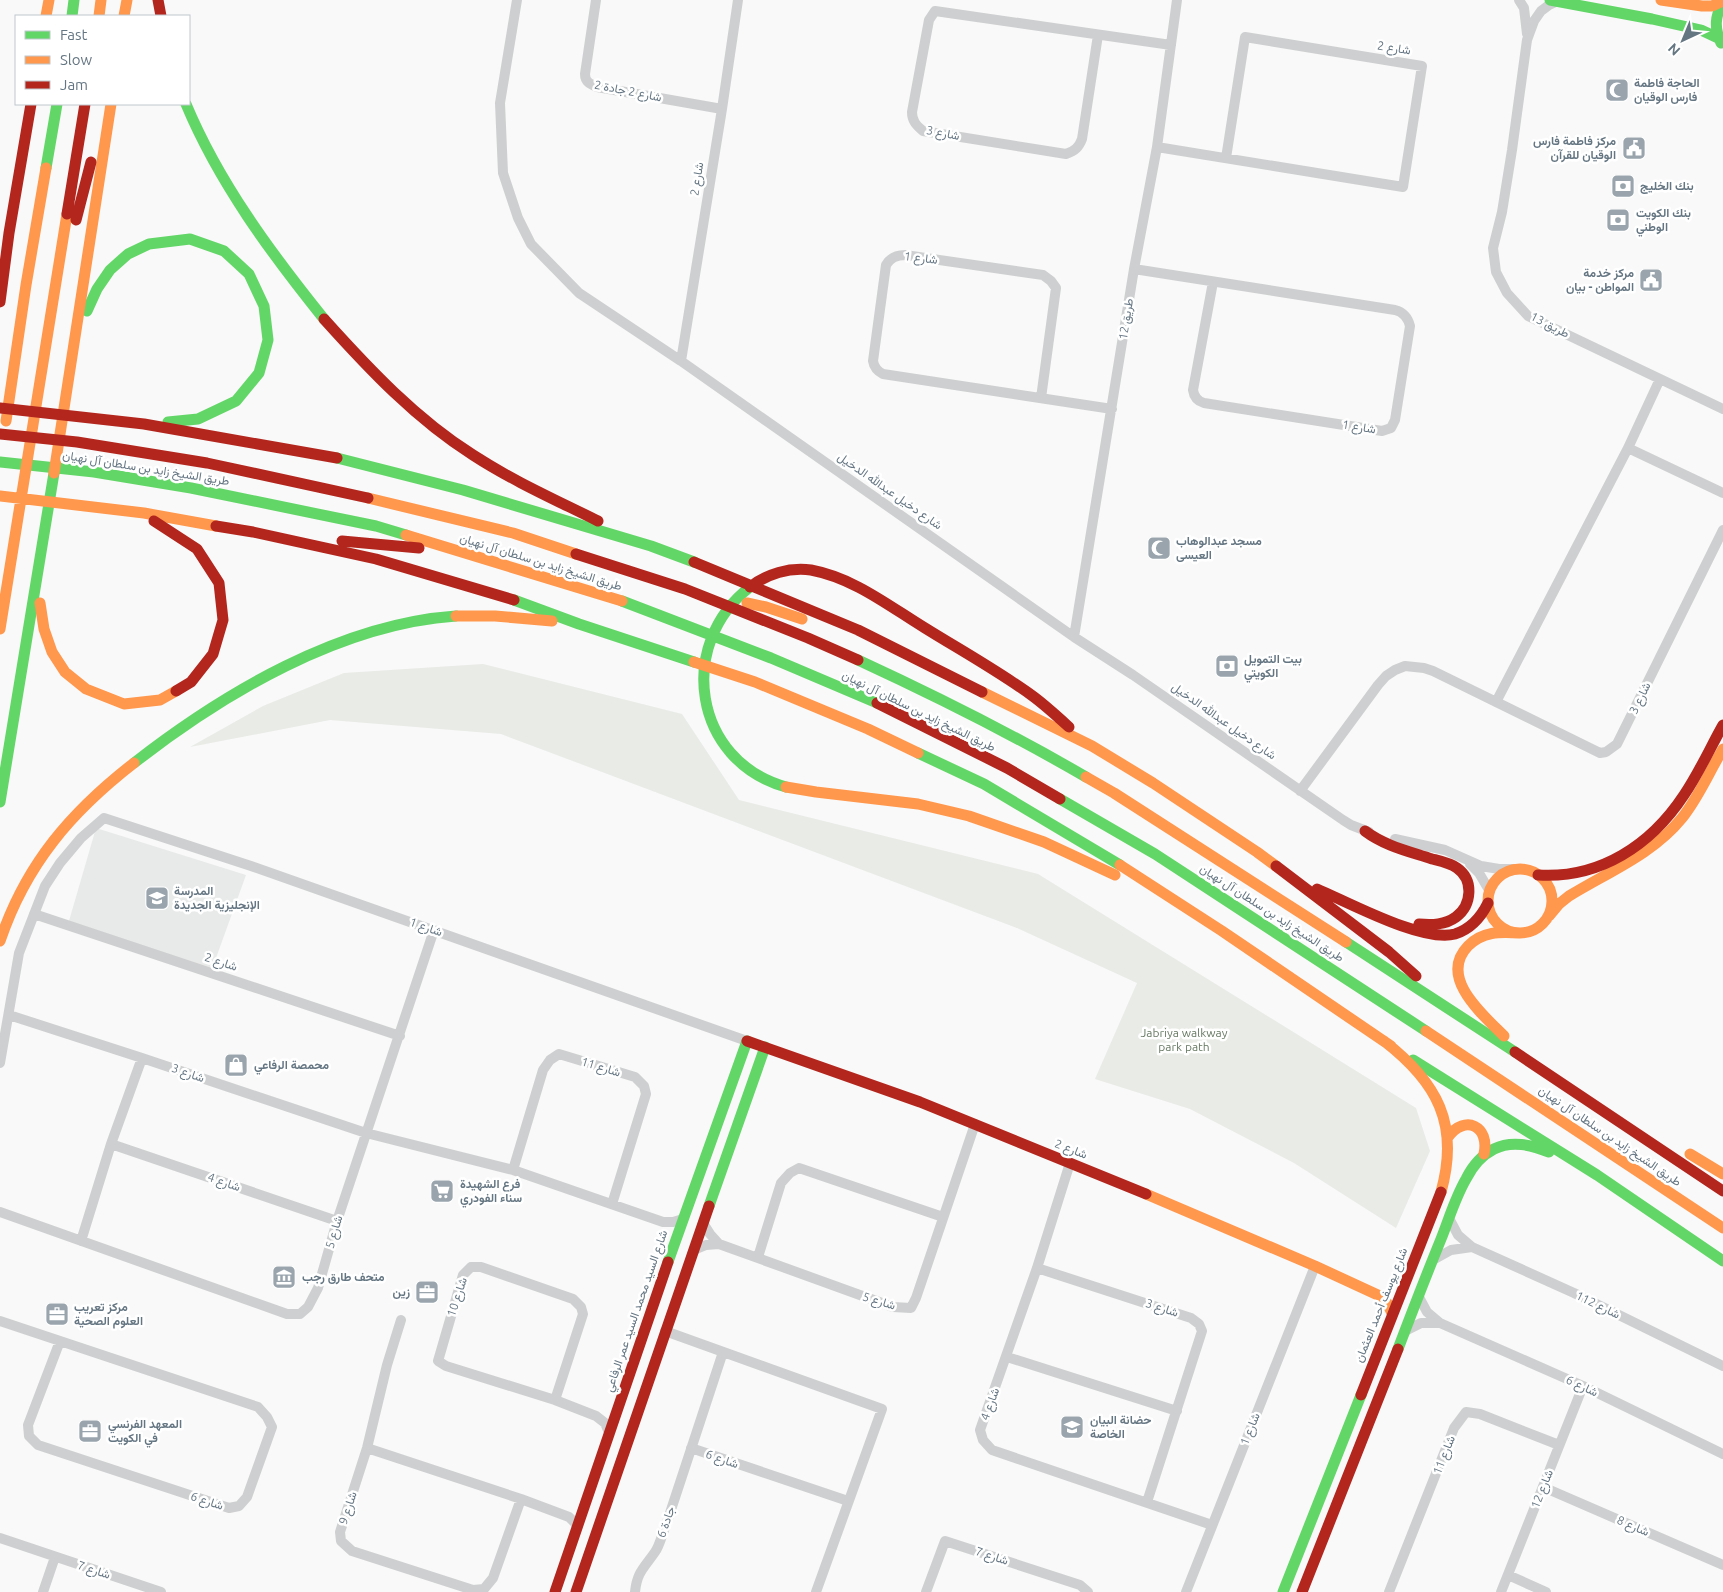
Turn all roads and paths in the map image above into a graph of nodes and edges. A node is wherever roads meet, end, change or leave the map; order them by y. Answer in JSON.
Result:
{"nodes":[{"id":1,"x":49,"y":0,"type":"edge"},
{"id":2,"x":74,"y":0,"type":"edge"},
{"id":3,"x":101,"y":0,"type":"edge"},
{"id":4,"x":158,"y":0,"type":"edge"},
{"id":5,"x":517,"y":0,"type":"edge"},
{"id":6,"x":596,"y":0,"type":"edge"},
{"id":7,"x":738,"y":0,"type":"edge"},
{"id":8,"x":1177,"y":0,"type":"edge"},
{"id":9,"x":1519,"y":0,"type":"edge"},
{"id":10,"x":1654,"y":0,"type":"edge"},
{"id":11,"x":1661,"y":0,"type":"edge"},
{"id":12,"x":1554,"y":1,"type":"edge"},
{"id":13,"x":127,"y":2,"type":"edge"},
{"id":14,"x":1723,"y":2,"type":"edge"},
{"id":15,"x":46,"y":15,"type":"edge"},
{"id":16,"x":72,"y":15,"type":"edge"},
{"id":17,"x":99,"y":15,"type":"edge"},
{"id":18,"x":124,"y":15,"type":"edge"},
{"id":19,"x":161,"y":15,"type":"edge"},
{"id":20,"x":1652,"y":19,"type":"junction"},
{"id":21,"x":1098,"y":35,"type":"junction"},
{"id":22,"x":1527,"y":40,"type":"junction"},
{"id":23,"x":1720,"y":42,"type":"edge"},
{"id":24,"x":1171,"y":45,"type":"junction"},
{"id":25,"x":31,"y":105,"type":"edge"},
{"id":26,"x":38,"y":105,"type":"edge"},
{"id":27,"x":57,"y":105,"type":"edge"},
{"id":28,"x":85,"y":105,"type":"edge"},
{"id":29,"x":104,"y":105,"type":"edge"},
{"id":30,"x":111,"y":105,"type":"edge"},
{"id":31,"x":186,"y":105,"type":"edge"},
{"id":32,"x":722,"y":108,"type":"junction"},
{"id":33,"x":36,"y":142,"type":"dead end"},
{"id":34,"x":1157,"y":147,"type":"junction"},
{"id":35,"x":1226,"y":158,"type":"junction"},
{"id":36,"x":34,"y":170,"type":"dead end"},
{"id":37,"x":1134,"y":269,"type":"junction"},
{"id":38,"x":57,"y":273,"type":"junction"},
{"id":39,"x":1213,"y":282,"type":"junction"},
{"id":40,"x":26,"y":285,"type":"junction"},
{"id":41,"x":0,"y":302,"type":"edge"},
{"id":42,"x":75,"y":348,"type":"junction"},
{"id":43,"x":681,"y":361,"type":"junction"},
{"id":44,"x":1660,"y":379,"type":"junction"},
{"id":45,"x":1041,"y":398,"type":"junction"},
{"id":46,"x":0,"y":408,"type":"edge"},
{"id":47,"x":1112,"y":409,"type":"junction"},
{"id":48,"x":1723,"y":410,"type":"edge"},
{"id":49,"x":144,"y":424,"type":"junction"},
{"id":50,"x":0,"y":434,"type":"edge"},
{"id":51,"x":1628,"y":448,"type":"junction"},
{"id":52,"x":0,"y":457,"type":"edge"},
{"id":53,"x":0,"y":462,"type":"edge"},
{"id":54,"x":1723,"y":494,"type":"edge"},
{"id":55,"x":0,"y":496,"type":"edge"},
{"id":56,"x":130,"y":511,"type":"junction"},
{"id":57,"x":1723,"y":530,"type":"edge"},
{"id":58,"x":254,"y":532,"type":"junction"},
{"id":59,"x":651,"y":546,"type":"junction"},
{"id":60,"x":463,"y":552,"type":"junction"},
{"id":61,"x":37,"y":583,"type":"junction"},
{"id":62,"x":685,"y":589,"type":"junction"},
{"id":63,"x":579,"y":624,"type":"junction"},
{"id":64,"x":0,"y":629,"type":"edge"},
{"id":65,"x":1074,"y":637,"type":"junction"},
{"id":66,"x":900,"y":652,"type":"junction"},
{"id":67,"x":1496,"y":702,"type":"junction"},
{"id":68,"x":1723,"y":725,"type":"edge"},
{"id":69,"x":1092,"y":746,"type":"junction"},
{"id":70,"x":1723,"y":748,"type":"edge"},
{"id":71,"x":1300,"y":791,"type":"junction"},
{"id":72,"x":0,"y":802,"type":"edge"},
{"id":73,"x":1365,"y":831,"type":"junction"},
{"id":74,"x":1465,"y":860,"type":"junction"},
{"id":75,"x":1516,"y":869,"type":"junction"},
{"id":76,"x":1538,"y":875,"type":"junction"},
{"id":77,"x":1293,"y":878,"type":"junction"},
{"id":78,"x":1489,"y":890,"type":"junction"},
{"id":79,"x":1488,"y":903,"type":"junction"},
{"id":80,"x":34,"y":914,"type":"junction"},
{"id":81,"x":1549,"y":916,"type":"junction"},
{"id":82,"x":1399,"y":923,"type":"junction"},
{"id":83,"x":434,"y":930,"type":"junction"},
{"id":84,"x":1222,"y":931,"type":"junction"},
{"id":85,"x":1519,"y":933,"type":"junction"},
{"id":86,"x":0,"y":941,"type":"edge"},
{"id":87,"x":1444,"y":1006,"type":"junction"},
{"id":88,"x":9,"y":1015,"type":"junction"},
{"id":89,"x":400,"y":1036,"type":"junction"},
{"id":90,"x":746,"y":1040,"type":"junction"},
{"id":91,"x":1384,"y":1041,"type":"junction"},
{"id":92,"x":764,"y":1047,"type":"junction"},
{"id":93,"x":142,"y":1058,"type":"junction"},
{"id":94,"x":0,"y":1063,"type":"edge"},
{"id":95,"x":1544,"y":1072,"type":"junction"},
{"id":96,"x":1575,"y":1093,"type":"junction"},
{"id":97,"x":975,"y":1124,"type":"junction"},
{"id":98,"x":366,"y":1133,"type":"junction"},
{"id":99,"x":1448,"y":1138,"type":"junction"},
{"id":100,"x":111,"y":1144,"type":"junction"},
{"id":101,"x":1484,"y":1154,"type":"junction"},
{"id":102,"x":1070,"y":1163,"type":"junction"},
{"id":103,"x":512,"y":1170,"type":"junction"},
{"id":104,"x":1723,"y":1174,"type":"edge"},
{"id":105,"x":1597,"y":1175,"type":"junction"},
{"id":106,"x":1723,"y":1191,"type":"edge"},
{"id":107,"x":612,"y":1204,"type":"junction"},
{"id":108,"x":0,"y":1212,"type":"edge"},
{"id":109,"x":943,"y":1217,"type":"junction"},
{"id":110,"x":1450,"y":1218,"type":"junction"},
{"id":111,"x":683,"y":1219,"type":"junction"},
{"id":112,"x":337,"y":1221,"type":"junction"},
{"id":113,"x":663,"y":1222,"type":"junction"},
{"id":114,"x":703,"y":1223,"type":"junction"},
{"id":115,"x":1723,"y":1228,"type":"edge"},
{"id":116,"x":676,"y":1239,"type":"junction"},
{"id":117,"x":81,"y":1241,"type":"junction"},
{"id":118,"x":719,"y":1244,"type":"junction"},
{"id":119,"x":1472,"y":1247,"type":"junction"},
{"id":120,"x":694,"y":1250,"type":"junction"},
{"id":121,"x":758,"y":1257,"type":"junction"},
{"id":122,"x":1433,"y":1260,"type":"junction"},
{"id":123,"x":1723,"y":1261,"type":"edge"},
{"id":124,"x":1315,"y":1266,"type":"junction"},
{"id":125,"x":1036,"y":1268,"type":"junction"},
{"id":126,"x":664,"y":1272,"type":"junction"},
{"id":127,"x":1400,"y":1292,"type":"junction"},
{"id":128,"x":1380,"y":1296,"type":"junction"},
{"id":129,"x":1419,"y":1297,"type":"junction"},
{"id":130,"x":1392,"y":1313,"type":"junction"},
{"id":131,"x":401,"y":1320,"type":"dead end"},
{"id":132,"x":0,"y":1321,"type":"edge"},
{"id":133,"x":1440,"y":1322,"type":"junction"},
{"id":134,"x":1405,"y":1330,"type":"junction"},
{"id":135,"x":665,"y":1331,"type":"junction"},
{"id":136,"x":60,"y":1340,"type":"junction"},
{"id":137,"x":723,"y":1352,"type":"junction"},
{"id":138,"x":1007,"y":1357,"type":"junction"},
{"id":139,"x":1723,"y":1366,"type":"edge"},
{"id":140,"x":649,"y":1377,"type":"junction"},
{"id":141,"x":1583,"y":1386,"type":"junction"},
{"id":142,"x":624,"y":1392,"type":"junction"},
{"id":143,"x":555,"y":1400,"type":"junction"},
{"id":144,"x":618,"y":1408,"type":"junction"},
{"id":145,"x":1177,"y":1411,"type":"junction"},
{"id":146,"x":596,"y":1416,"type":"junction"},
{"id":147,"x":609,"y":1433,"type":"junction"},
{"id":148,"x":1559,"y":1445,"type":"junction"},
{"id":149,"x":367,"y":1448,"type":"junction"},
{"id":150,"x":691,"y":1448,"type":"junction"},
{"id":151,"x":1723,"y":1454,"type":"edge"},
{"id":152,"x":1543,"y":1487,"type":"junction"},
{"id":153,"x":521,"y":1499,"type":"junction"},
{"id":154,"x":848,"y":1501,"type":"junction"},
{"id":155,"x":1147,"y":1502,"type":"junction"},
{"id":156,"x":582,"y":1509,"type":"junction"},
{"id":157,"x":602,"y":1512,"type":"junction"},
{"id":158,"x":566,"y":1516,"type":"junction"},
{"id":159,"x":1212,"y":1525,"type":"junction"},
{"id":160,"x":576,"y":1526,"type":"junction"},
{"id":161,"x":0,"y":1538,"type":"edge"},
{"id":162,"x":567,"y":1556,"type":"junction"},
{"id":163,"x":55,"y":1558,"type":"junction"},
{"id":164,"x":1723,"y":1564,"type":"edge"},
{"id":165,"x":1508,"y":1575,"type":"junction"},
{"id":166,"x":43,"y":1592,"type":"edge"},
{"id":167,"x":161,"y":1592,"type":"edge"},
{"id":168,"x":555,"y":1592,"type":"edge"},
{"id":169,"x":564,"y":1592,"type":"edge"},
{"id":170,"x":576,"y":1592,"type":"edge"},
{"id":171,"x":635,"y":1592,"type":"edge"},
{"id":172,"x":816,"y":1592,"type":"edge"},
{"id":173,"x":926,"y":1592,"type":"edge"},
{"id":174,"x":1088,"y":1592,"type":"edge"},
{"id":175,"x":1186,"y":1592,"type":"edge"},
{"id":176,"x":1283,"y":1592,"type":"edge"},
{"id":177,"x":1302,"y":1592,"type":"edge"},
{"id":178,"x":1389,"y":1592,"type":"edge"},
{"id":179,"x":1501,"y":1592,"type":"edge"},
{"id":180,"x":1546,"y":1592,"type":"edge"}],
"edges":[{"from":1,"to":15,"type":"main road"},
{"from":2,"to":16,"type":"main road"},
{"from":3,"to":17,"type":"main road"},
{"from":4,"to":19,"type":"main road"},
{"from":5,"to":43,"type":"street","name":"شارع دخيل عبدالله الدخيل"},
{"from":6,"to":32,"type":"street","name":"شارع 2 جادة 2"},
{"from":7,"to":32,"type":"street","name":"شارع 2"},
{"from":8,"to":24,"type":"street","name":"طريق 12"},
{"from":9,"to":22,"type":"street","name":"طريق 13"},
{"from":10,"to":20,"type":"main road"},
{"from":11,"to":14,"type":"main road"},
{"from":12,"to":20,"type":"main road"},
{"from":12,"to":22,"type":"street","name":"طريق 13"},
{"from":13,"to":18,"type":"main road"},
{"from":14,"to":23,"type":"main road"},
{"from":20,"to":23,"type":"main road"},
{"from":21,"to":21,"type":"street","name":"شارع 3"},
{"from":21,"to":24,"type":"street","name":"شارع 3"},
{"from":22,"to":44,"type":"street","name":"طريق 13"},
{"from":24,"to":34,"type":"street","name":"طريق 12"},
{"from":25,"to":41,"type":"main road"},
{"from":26,"to":33,"type":"main road"},
{"from":27,"to":40,"type":"main road"},
{"from":28,"to":38,"type":"main road"},
{"from":29,"to":38,"type":"main road"},
{"from":30,"to":42,"type":"main road"},
{"from":31,"to":59,"type":"main road"},
{"from":32,"to":43,"type":"street","name":"شارع 2"},
{"from":34,"to":35,"type":"street","name":"شارع 2"},
{"from":34,"to":37,"type":"street","name":"طريق 12"},
{"from":35,"to":35,"type":"street","name":"شارع 2"},
{"from":36,"to":40,"type":"main road"},
{"from":37,"to":39,"type":"street","name":"شارع 1"},
{"from":37,"to":47,"type":"street","name":"طريق 12"},
{"from":38,"to":64,"type":"main road"},
{"from":39,"to":39,"type":"street","name":"شارع 1"},
{"from":40,"to":52,"type":"main road"},
{"from":42,"to":49,"type":"main road"},
{"from":42,"to":61,"type":"main road"},
{"from":43,"to":65,"type":"street","name":"شارع دخيل عبدالله الدخيل"},
{"from":44,"to":48,"type":"street","name":"طريق 13"},
{"from":44,"to":51,"type":"street"},
{"from":45,"to":45,"type":"street","name":"شارع 1"},
{"from":45,"to":47,"type":"street","name":"شارع 1"},
{"from":46,"to":49,"type":"main road"},
{"from":47,"to":65,"type":"street","name":"طريق 12"},
{"from":49,"to":59,"type":"main road"},
{"from":50,"to":62,"type":"main road","name":"طريق الشيخ زايد بن سلطان آل نهيان"},
{"from":51,"to":54,"type":"street"},
{"from":51,"to":67,"type":"street"},
{"from":53,"to":60,"type":"main road","name":"طريق الشيخ زايد بن سلطان آل نهيان"},
{"from":55,"to":56,"type":"main road"},
{"from":56,"to":58,"type":"main road"},
{"from":56,"to":61,"type":"main road"},
{"from":57,"to":67,"type":"street","name":"شارع 3"},
{"from":58,"to":60,"type":"main road"},
{"from":58,"to":63,"type":"main road"},
{"from":59,"to":66,"type":"main road"},
{"from":60,"to":115,"type":"main road","name":"طريق الشيخ زايد بن سلطان آل نهيان"},
{"from":61,"to":72,"type":"main road"},
{"from":62,"to":66,"type":"main road"},
{"from":62,"to":87,"type":"main road","name":"طريق الشيخ زايد بن سلطان آل نهيان"},
{"from":63,"to":84,"type":"main road"},
{"from":63,"to":86,"type":"main road"},
{"from":65,"to":71,"type":"street","name":"شارع دخيل عبدالله الدخيل"},
{"from":66,"to":69,"type":"main road"},
{"from":67,"to":71,"type":"street","name":"شارع 3"},
{"from":68,"to":76,"type":"main road"},
{"from":69,"to":77,"type":"main road"},
{"from":69,"to":84,"type":"main road"},
{"from":70,"to":81,"type":"main road"},
{"from":71,"to":73,"type":"street","name":"شارع دخيل عبدالله الدخيل"},
{"from":73,"to":74,"type":"street","name":"شارع دخيل عبدالله الدخيل"},
{"from":73,"to":82,"type":"main road"},
{"from":74,"to":75,"type":"street","name":"شارع دخيل عبدالله الدخيل"},
{"from":74,"to":78,"type":"street","name":"شارع دخيل عبدالله الدخيل"},
{"from":75,"to":76,"type":"main road"},
{"from":75,"to":78,"type":"main road"},
{"from":76,"to":81,"type":"main road"},
{"from":77,"to":82,"type":"main road"},
{"from":77,"to":87,"type":"main road"},
{"from":78,"to":79,"type":"main road"},
{"from":79,"to":82,"type":"main road"},
{"from":79,"to":85,"type":"main road"},
{"from":80,"to":83,"type":"street","name":"شارع 1"},
{"from":80,"to":88,"type":"street"},
{"from":80,"to":89,"type":"street","name":"شارع 2"},
{"from":81,"to":85,"type":"main road"},
{"from":83,"to":89,"type":"street","name":"شارع 5"},
{"from":83,"to":90,"type":"street","name":"شارع 1"},
{"from":84,"to":91,"type":"main road"},
{"from":85,"to":95,"type":"main road"},
{"from":87,"to":95,"type":"main road","name":"طريق الشيخ زايد بن سلطان آل نهيان"},
{"from":88,"to":93,"type":"street","name":"شارع 3"},
{"from":88,"to":94,"type":"street"},
{"from":89,"to":98,"type":"street","name":"شارع 5"},
{"from":90,"to":92,"type":"main road","name":"شارع 2"},
{"from":90,"to":111,"type":"main road","name":"شارع السيد محمد السيد عمر الرفاعي"},
{"from":91,"to":99,"type":"main road","name":"شارع يوسف أحمد العثمان"},
{"from":91,"to":105,"type":"main road"},
{"from":92,"to":97,"type":"main road","name":"شارع 2"},
{"from":92,"to":114,"type":"main road"},
{"from":93,"to":98,"type":"street","name":"شارع 3"},
{"from":93,"to":100,"type":"street"},
{"from":95,"to":96,"type":"main road","name":"طريق الشيخ زايد بن سلطان آل نهيان"},
{"from":96,"to":104,"type":"main road"},
{"from":96,"to":106,"type":"main road","name":"طريق الشيخ زايد بن سلطان آل نهيان"},
{"from":97,"to":102,"type":"main road","name":"شارع 2"},
{"from":97,"to":109,"type":"street","name":"شارع 5"},
{"from":98,"to":103,"type":"street"},
{"from":98,"to":112,"type":"street","name":"شارع 5"},
{"from":99,"to":101,"type":"main road"},
{"from":99,"to":127,"type":"main road","name":"شارع يوسف أحمد العثمان"},
{"from":100,"to":112,"type":"street","name":"شارع 4"},
{"from":100,"to":117,"type":"street"},
{"from":101,"to":105,"type":"main road"},
{"from":101,"to":110,"type":"main road"},
{"from":102,"to":124,"type":"main road","name":"شارع 2"},
{"from":102,"to":125,"type":"street","name":"شارع 4"},
{"from":103,"to":107,"type":"street"},
{"from":103,"to":107,"type":"street","name":"شارع 11"},
{"from":105,"to":123,"type":"main road"},
{"from":107,"to":113,"type":"street"},
{"from":108,"to":117,"type":"street","name":"شارع 5"},
{"from":109,"to":121,"type":"street"},
{"from":109,"to":121,"type":"street","name":"شارع 5"},
{"from":110,"to":119,"type":"street","name":"شارع 112"},
{"from":110,"to":122,"type":"main road"},
{"from":111,"to":113,"type":"street"},
{"from":111,"to":116,"type":"main road","name":"شارع السيد محمد السيد عمر الرفاعي"},
{"from":112,"to":117,"type":"street","name":"شارع 5"},
{"from":113,"to":116,"type":"street"},
{"from":114,"to":118,"type":"street"},
{"from":114,"to":120,"type":"main road"},
{"from":116,"to":126,"type":"main road","name":"شارع السيد محمد السيد عمر الرفاعي"},
{"from":118,"to":120,"type":"street"},
{"from":118,"to":121,"type":"street","name":"شارع 5"},
{"from":119,"to":122,"type":"street"},
{"from":119,"to":139,"type":"street","name":"شارع 112"},
{"from":120,"to":135,"type":"main road"},
{"from":122,"to":129,"type":"main road"},
{"from":124,"to":128,"type":"main road","name":"شارع 2"},
{"from":124,"to":159,"type":"street","name":"شارع 1"},
{"from":125,"to":138,"type":"street","name":"شارع 4"},
{"from":125,"to":145,"type":"street","name":"شارع 3"},
{"from":126,"to":140,"type":"main road"},
{"from":126,"to":142,"type":"main road","name":"شارع السيد محمد السيد عمر الرفاعي"},
{"from":127,"to":128,"type":"main road"},
{"from":127,"to":130,"type":"main road","name":"شارع يوسف أحمد العثمان"},
{"from":128,"to":130,"type":"main road"},
{"from":129,"to":133,"type":"street","name":"شارع 6"},
{"from":129,"to":134,"type":"main road"},
{"from":130,"to":176,"type":"main road","name":"شارع يوسف أحمد العثمان"},
{"from":131,"to":149,"type":"street"},
{"from":132,"to":136,"type":"street","name":"شارع 6"},
{"from":133,"to":134,"type":"street"},
{"from":133,"to":141,"type":"street","name":"شارع 6"},
{"from":134,"to":177,"type":"main road"},
{"from":135,"to":137,"type":"street"},
{"from":135,"to":140,"type":"main road"},
{"from":136,"to":136,"type":"street","name":"شارع 6"},
{"from":137,"to":150,"type":"street","name":"شارع 6"},
{"from":137,"to":154,"type":"street"},
{"from":138,"to":145,"type":"street"},
{"from":138,"to":155,"type":"street","name":"شارع 4"},
{"from":140,"to":157,"type":"main road"},
{"from":141,"to":148,"type":"street","name":"شارع 12"},
{"from":141,"to":151,"type":"street","name":"شارع 6"},
{"from":142,"to":144,"type":"main road","name":"شارع السيد محمد السيد عمر الرفاعي"},
{"from":142,"to":157,"type":"main road"},
{"from":143,"to":143,"type":"street","name":"شارع 10"},
{"from":143,"to":146,"type":"street","name":"شارع 10"},
{"from":144,"to":146,"type":"street"},
{"from":144,"to":147,"type":"main road","name":"شارع السيد محمد السيد عمر الرفاعي"},
{"from":145,"to":155,"type":"street","name":"شارع 3"},
{"from":146,"to":147,"type":"street"},
{"from":147,"to":156,"type":"main road","name":"شارع السيد محمد السيد عمر الرفاعي"},
{"from":148,"to":152,"type":"street","name":"شارع 12"},
{"from":148,"to":178,"type":"street","name":"شارع 11"},
{"from":149,"to":153,"type":"street"},
{"from":149,"to":153,"type":"street","name":"شارع 9"},
{"from":150,"to":154,"type":"street","name":"شارع 6"},
{"from":150,"to":171,"type":"street","name":"جادة 6"},
{"from":152,"to":164,"type":"street","name":"شارع 8"},
{"from":152,"to":165,"type":"street","name":"شارع 12"},
{"from":153,"to":158,"type":"street"},
{"from":154,"to":172,"type":"street"},
{"from":155,"to":159,"type":"street","name":"شارع 4"},
{"from":156,"to":158,"type":"street"},
{"from":156,"to":160,"type":"main road","name":"شارع السيد محمد السيد عمر الرفاعي"},
{"from":157,"to":170,"type":"main road"},
{"from":158,"to":160,"type":"street"},
{"from":159,"to":175,"type":"street","name":"شارع 1"},
{"from":160,"to":162,"type":"main road","name":"شارع السيد محمد السيد عمر الرفاعي"},
{"from":161,"to":163,"type":"street","name":"شارع 7"},
{"from":162,"to":168,"type":"main road","name":"شارع السيد محمد السيد عمر الرفاعي"},
{"from":162,"to":169,"type":"main road"},
{"from":163,"to":166,"type":"street"},
{"from":163,"to":167,"type":"street","name":"شارع 7"},
{"from":165,"to":179,"type":"street","name":"شارع 12"},
{"from":165,"to":180,"type":"street"},
{"from":173,"to":174,"type":"street","name":"شارع 7"}]}
